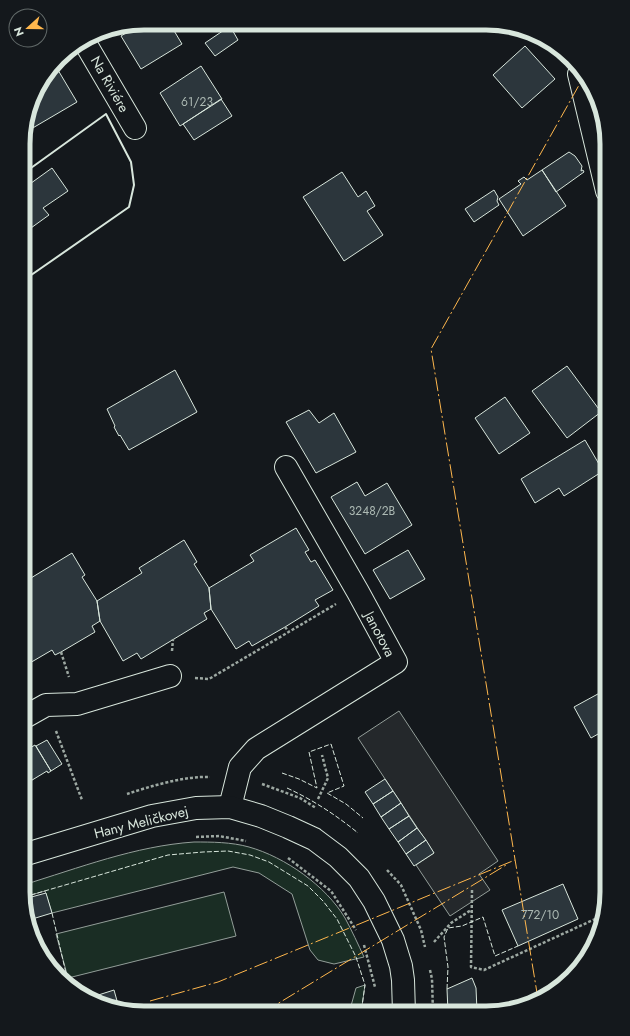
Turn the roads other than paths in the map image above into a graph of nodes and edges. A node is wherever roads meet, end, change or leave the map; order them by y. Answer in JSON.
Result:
{"nodes":[{"id":1,"x":87,"y":45,"type":"edge"},
{"id":2,"x":582,"y":83,"type":"edge"},
{"id":3,"x":135,"y":128,"type":"dead end"},
{"id":4,"x":600,"y":161,"type":"edge"},
{"id":5,"x":286,"y":467,"type":"dead end"},
{"id":6,"x":170,"y":676,"type":"road end"},
{"id":7,"x":30,"y":714,"type":"edge"},
{"id":8,"x":230,"y":808,"type":"junction"},
{"id":9,"x":30,"y":853,"type":"edge"},
{"id":10,"x":404,"y":1006,"type":"edge"}],
"edges":[{"from":1,"to":3,"type":"street","name":"Na Riviére"},
{"from":2,"to":4,"type":"street"},
{"from":5,"to":8,"type":"street","name":"Janotova"},
{"from":6,"to":7,"type":"street"},
{"from":8,"to":9,"type":"street","name":"Hany Meličkovej"},
{"from":8,"to":10,"type":"street","name":"Hany Meličkovej"}]}
